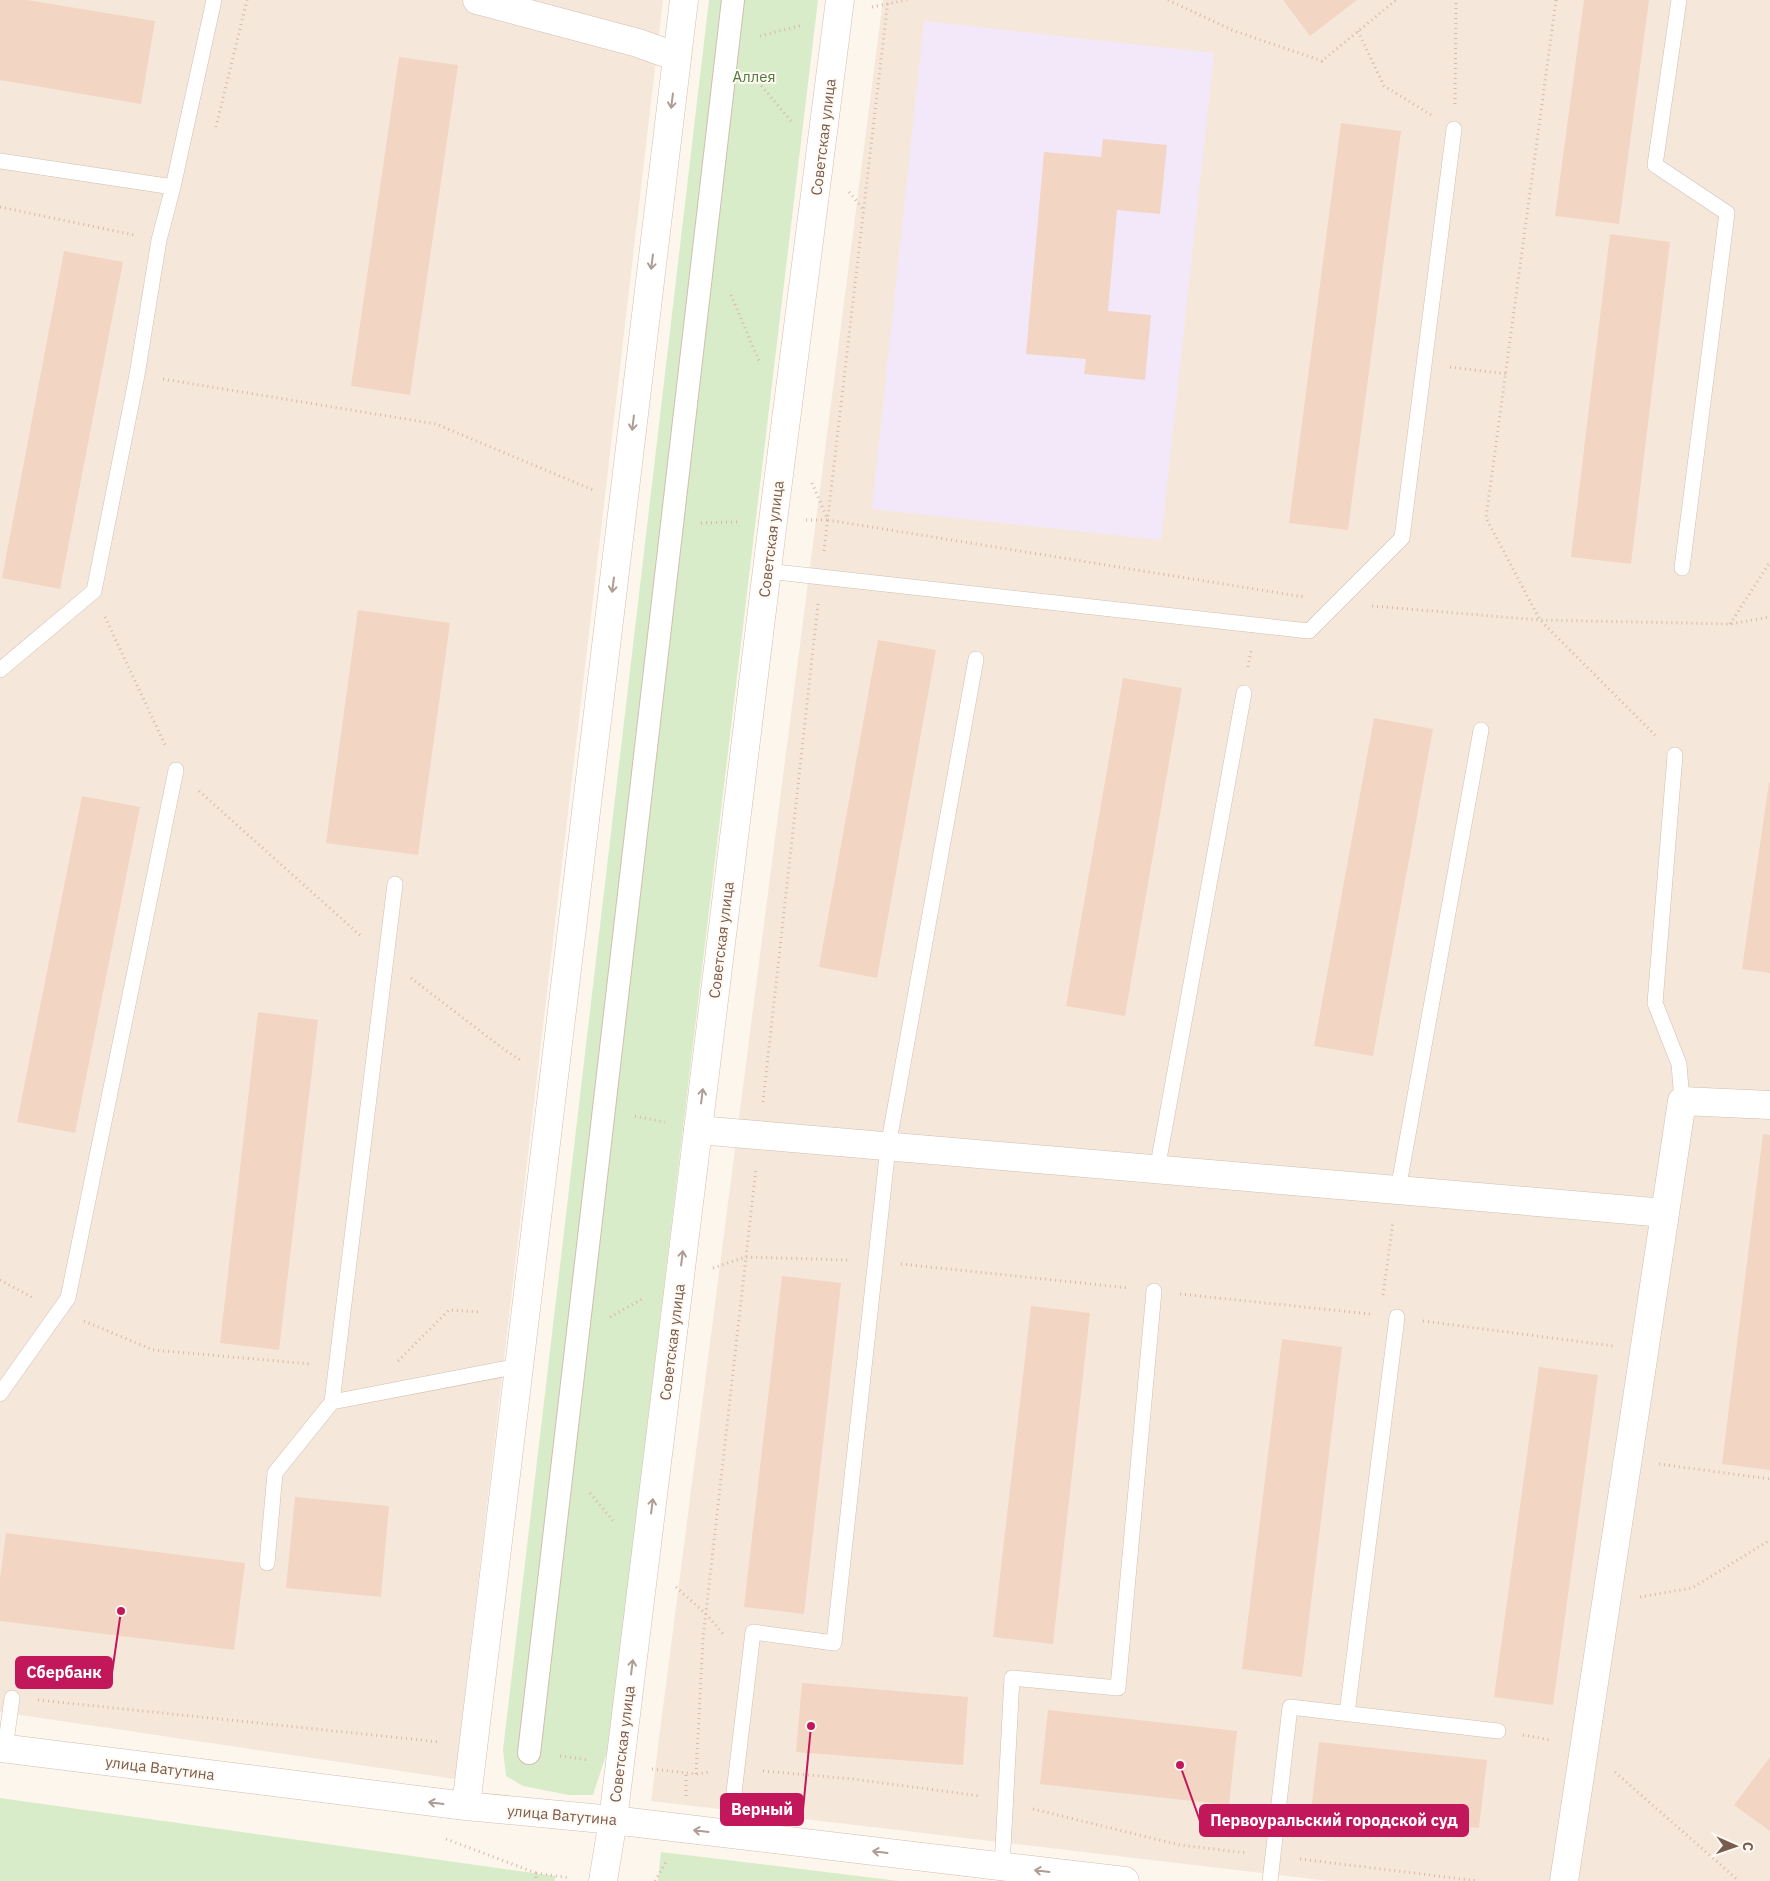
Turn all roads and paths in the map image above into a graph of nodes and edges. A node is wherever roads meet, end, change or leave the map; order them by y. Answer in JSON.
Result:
{"nodes":[{"id":1,"x":214,"y":0,"type":"edge"},
{"id":2,"x":477,"y":0,"type":"edge"},
{"id":3,"x":684,"y":0,"type":"edge"},
{"id":4,"x":733,"y":0,"type":"edge"},
{"id":5,"x":907,"y":0,"type":"edge"},
{"id":6,"x":1168,"y":0,"type":"edge"},
{"id":7,"x":1396,"y":0,"type":"edge"},
{"id":8,"x":1456,"y":0,"type":"edge"},
{"id":9,"x":1556,"y":0,"type":"edge"},
{"id":10,"x":1679,"y":0,"type":"edge"},
{"id":11,"x":888,"y":2,"type":"edge"},
{"id":12,"x":839,"y":8,"type":"edge"},
{"id":13,"x":1358,"y":31,"type":"junction"},
{"id":14,"x":728,"y":44,"type":"junction"},
{"id":15,"x":677,"y":57,"type":"junction"},
{"id":16,"x":1454,"y":130,"type":"junction"},
{"id":17,"x":820,"y":157,"type":"junction"},
{"id":18,"x":0,"y":162,"type":"edge"},
{"id":19,"x":173,"y":186,"type":"junction"},
{"id":20,"x":0,"y":207,"type":"edge"},
{"id":21,"x":864,"y":210,"type":"junction"},
{"id":22,"x":160,"y":240,"type":"junction"},
{"id":23,"x":728,"y":289,"type":"dead end"},
{"id":24,"x":1425,"y":363,"type":"junction"},
{"id":25,"x":763,"y":369,"type":"dead end"},
{"id":26,"x":1506,"y":374,"type":"junction"},
{"id":27,"x":137,"y":375,"type":"junction"},
{"id":28,"x":809,"y":476,"type":"dead end"},
{"id":29,"x":624,"y":500,"type":"junction"},
{"id":30,"x":672,"y":514,"type":"junction"},
{"id":31,"x":828,"y":520,"type":"junction"},
{"id":32,"x":773,"y":521,"type":"junction"},
{"id":33,"x":1770,"y":562,"type":"edge"},
{"id":34,"x":1682,"y":568,"type":"dead end"},
{"id":35,"x":767,"y":571,"type":"junction"},
{"id":36,"x":821,"y":576,"type":"junction"},
{"id":37,"x":94,"y":591,"type":"junction"},
{"id":38,"x":1337,"y":603,"type":"junction"},
{"id":39,"x":1770,"y":617,"type":"edge"},
{"id":40,"x":1540,"y":620,"type":"junction"},
{"id":41,"x":1730,"y":624,"type":"junction"},
{"id":42,"x":1256,"y":625,"type":"junction"},
{"id":43,"x":976,"y":658,"type":"dead end"},
{"id":44,"x":0,"y":670,"type":"edge"},
{"id":45,"x":1244,"y":692,"type":"joint"},
{"id":46,"x":1481,"y":730,"type":"dead end"},
{"id":47,"x":1675,"y":755,"type":"joint"},
{"id":48,"x":176,"y":770,"type":"junction"},
{"id":49,"x":395,"y":884,"type":"dead end"},
{"id":50,"x":386,"y":958,"type":"junction"},
{"id":51,"x":554,"y":1079,"type":"junction"},
{"id":52,"x":1682,"y":1100,"type":"junction"},
{"id":53,"x":1770,"y":1105,"type":"edge"},
{"id":54,"x":604,"y":1109,"type":"junction"},
{"id":55,"x":698,"y":1130,"type":"junction"},
{"id":56,"x":759,"y":1136,"type":"junction"},
{"id":57,"x":888,"y":1147,"type":"junction"},
{"id":58,"x":1157,"y":1170,"type":"junction"},
{"id":59,"x":1398,"y":1190,"type":"junction"},
{"id":60,"x":1666,"y":1212,"type":"junction"},
{"id":61,"x":746,"y":1257,"type":"junction"},
{"id":62,"x":875,"y":1261,"type":"junction"},
{"id":63,"x":680,"y":1279,"type":"junction"},
{"id":64,"x":0,"y":1280,"type":"edge"},
{"id":65,"x":1154,"y":1291,"type":"junction"},
{"id":66,"x":60,"y":1312,"type":"junction"},
{"id":67,"x":479,"y":1312,"type":"dead end"},
{"id":68,"x":1380,"y":1316,"type":"junction"},
{"id":69,"x":1397,"y":1318,"type":"junction"},
{"id":70,"x":578,"y":1334,"type":"junction"},
{"id":71,"x":1645,"y":1350,"type":"junction"},
{"id":72,"x":395,"y":1364,"type":"dead end"},
{"id":73,"x":336,"y":1366,"type":"junction"},
{"id":74,"x":520,"y":1366,"type":"junction"},
{"id":75,"x":0,"y":1394,"type":"edge"},
{"id":76,"x":332,"y":1402,"type":"junction"},
{"id":77,"x":1628,"y":1460,"type":"junction"},
{"id":78,"x":1770,"y":1478,"type":"edge"},
{"id":79,"x":1770,"y":1540,"type":"edge"},
{"id":80,"x":267,"y":1563,"type":"dead end"},
{"id":81,"x":1606,"y":1603,"type":"junction"},
{"id":82,"x":12,"y":1698,"type":"joint"},
{"id":83,"x":1347,"y":1714,"type":"junction"},
{"id":84,"x":1498,"y":1731,"type":"joint"},
{"id":85,"x":474,"y":1746,"type":"junction"},
{"id":86,"x":1585,"y":1746,"type":"junction"},
{"id":87,"x":3,"y":1748,"type":"edge"},
{"id":88,"x":529,"y":1753,"type":"joint"},
{"id":89,"x":560,"y":1756,"type":"dead end"},
{"id":90,"x":696,"y":1774,"type":"dead end"},
{"id":91,"x":466,"y":1806,"type":"junction"},
{"id":92,"x":613,"y":1820,"type":"junction"},
{"id":93,"x":729,"y":1834,"type":"junction"},
{"id":94,"x":1002,"y":1867,"type":"junction"},
{"id":95,"x":536,"y":1873,"type":"dead end"},
{"id":96,"x":574,"y":1878,"type":"dead end"},
{"id":97,"x":603,"y":1881,"type":"edge"},
{"id":98,"x":1125,"y":1881,"type":"edge"},
{"id":99,"x":1270,"y":1881,"type":"edge"},
{"id":100,"x":1564,"y":1881,"type":"edge"},
{"id":101,"x":1739,"y":1881,"type":"edge"}],
"edges":[{"from":1,"to":19,"type":"lane"},
{"from":2,"to":15,"type":"street"},
{"from":3,"to":15,"type":"street"},
{"from":4,"to":14,"type":"street"},
{"from":5,"to":11,"type":"path"},
{"from":6,"to":13,"type":"path"},
{"from":7,"to":13,"type":"path"},
{"from":8,"to":16,"type":"path"},
{"from":9,"to":26,"type":"path"},
{"from":10,"to":34,"type":"lane"},
{"from":11,"to":12,"type":"path"},
{"from":11,"to":21,"type":"path"},
{"from":12,"to":14,"type":"path"},
{"from":12,"to":17,"type":"street","name":"Советская улица"},
{"from":13,"to":16,"type":"path"},
{"from":14,"to":17,"type":"path"},
{"from":14,"to":30,"type":"street"},
{"from":15,"to":29,"type":"street","one_way":true},
{"from":16,"to":24,"type":"lane"},
{"from":17,"to":21,"type":"path"},
{"from":17,"to":32,"type":"street","name":"Советская улица"},
{"from":18,"to":19,"type":"lane"},
{"from":19,"to":22,"type":"lane"},
{"from":20,"to":22,"type":"path"},
{"from":21,"to":31,"type":"path"},
{"from":22,"to":27,"type":"lane"},
{"from":23,"to":25,"type":"path"},
{"from":24,"to":26,"type":"path"},
{"from":24,"to":38,"type":"lane"},
{"from":26,"to":40,"type":"path"},
{"from":27,"to":29,"type":"path"},
{"from":27,"to":37,"type":"lane"},
{"from":28,"to":31,"type":"path"},
{"from":29,"to":51,"type":"street","one_way":true},
{"from":30,"to":32,"type":"path"},
{"from":30,"to":54,"type":"street"},
{"from":31,"to":32,"type":"path"},
{"from":31,"to":36,"type":"path"},
{"from":31,"to":38,"type":"path"},
{"from":32,"to":35,"type":"street","name":"Советская улица"},
{"from":33,"to":41,"type":"path"},
{"from":35,"to":36,"type":"lane"},
{"from":55,"to":35,"type":"street","name":"Советская улица","one_way":true},
{"from":36,"to":42,"type":"lane"},
{"from":36,"to":56,"type":"path"},
{"from":37,"to":44,"type":"lane"},
{"from":37,"to":48,"type":"path"},
{"from":38,"to":40,"type":"path"},
{"from":38,"to":42,"type":"lane"},
{"from":39,"to":41,"type":"path"},
{"from":40,"to":41,"type":"path"},
{"from":40,"to":47,"type":"path"},
{"from":42,"to":45,"type":"path"},
{"from":43,"to":57,"type":"lane"},
{"from":45,"to":58,"type":"lane"},
{"from":46,"to":59,"type":"lane"},
{"from":47,"to":52,"type":"lane"},
{"from":48,"to":50,"type":"path"},
{"from":48,"to":66,"type":"lane"},
{"from":49,"to":50,"type":"lane"},
{"from":50,"to":51,"type":"path"},
{"from":50,"to":73,"type":"lane"},
{"from":51,"to":74,"type":"street"},
{"from":52,"to":53,"type":"street"},
{"from":52,"to":60,"type":"street"},
{"from":54,"to":55,"type":"path"},
{"from":54,"to":70,"type":"street"},
{"from":55,"to":56,"type":"street"},
{"from":63,"to":55,"type":"street","name":"Советская улица","one_way":true},
{"from":56,"to":57,"type":"street"},
{"from":56,"to":61,"type":"path"},
{"from":57,"to":58,"type":"street"},
{"from":57,"to":62,"type":"lane"},
{"from":58,"to":59,"type":"street"},
{"from":59,"to":60,"type":"street"},
{"from":59,"to":68,"type":"path"},
{"from":60,"to":71,"type":"street"},
{"from":61,"to":62,"type":"path"},
{"from":61,"to":63,"type":"path"},
{"from":61,"to":90,"type":"path"},
{"from":62,"to":65,"type":"path"},
{"from":62,"to":93,"type":"lane"},
{"from":63,"to":70,"type":"path"},
{"from":92,"to":63,"type":"street","name":"Советская улица","one_way":true},
{"from":64,"to":66,"type":"path"},
{"from":65,"to":68,"type":"path"},
{"from":65,"to":94,"type":"lane"},
{"from":66,"to":73,"type":"path"},
{"from":66,"to":75,"type":"lane"},
{"from":67,"to":72,"type":"path"},
{"from":68,"to":69,"type":"path"},
{"from":69,"to":71,"type":"path"},
{"from":69,"to":83,"type":"lane"},
{"from":70,"to":88,"type":"street"},
{"from":71,"to":77,"type":"street"},
{"from":73,"to":76,"type":"lane"},
{"from":74,"to":76,"type":"lane"},
{"from":74,"to":85,"type":"street"},
{"from":76,"to":80,"type":"lane"},
{"from":77,"to":78,"type":"path"},
{"from":77,"to":81,"type":"street"},
{"from":79,"to":81,"type":"path"},
{"from":81,"to":86,"type":"street"},
{"from":82,"to":85,"type":"path"},
{"from":82,"to":87,"type":"lane"},
{"from":83,"to":84,"type":"lane"},
{"from":83,"to":99,"type":"lane"},
{"from":84,"to":86,"type":"path"},
{"from":85,"to":91,"type":"street"},
{"from":86,"to":100,"type":"street"},
{"from":86,"to":101,"type":"path"},
{"from":91,"to":87,"type":"street","name":"улица Ватутина","one_way":true},
{"from":88,"to":89,"type":"path"},
{"from":91,"to":92,"type":"street","name":"улица Ватутина"},
{"from":93,"to":92,"type":"street","name":"улица Ватутина","one_way":true},
{"from":92,"to":97,"type":"street","name":"Советская улица"},
{"from":94,"to":93,"type":"street","name":"улица Ватутина","one_way":true},
{"from":98,"to":94,"type":"street","name":"улица Ватутина","one_way":true},
{"from":95,"to":96,"type":"path"}]}
